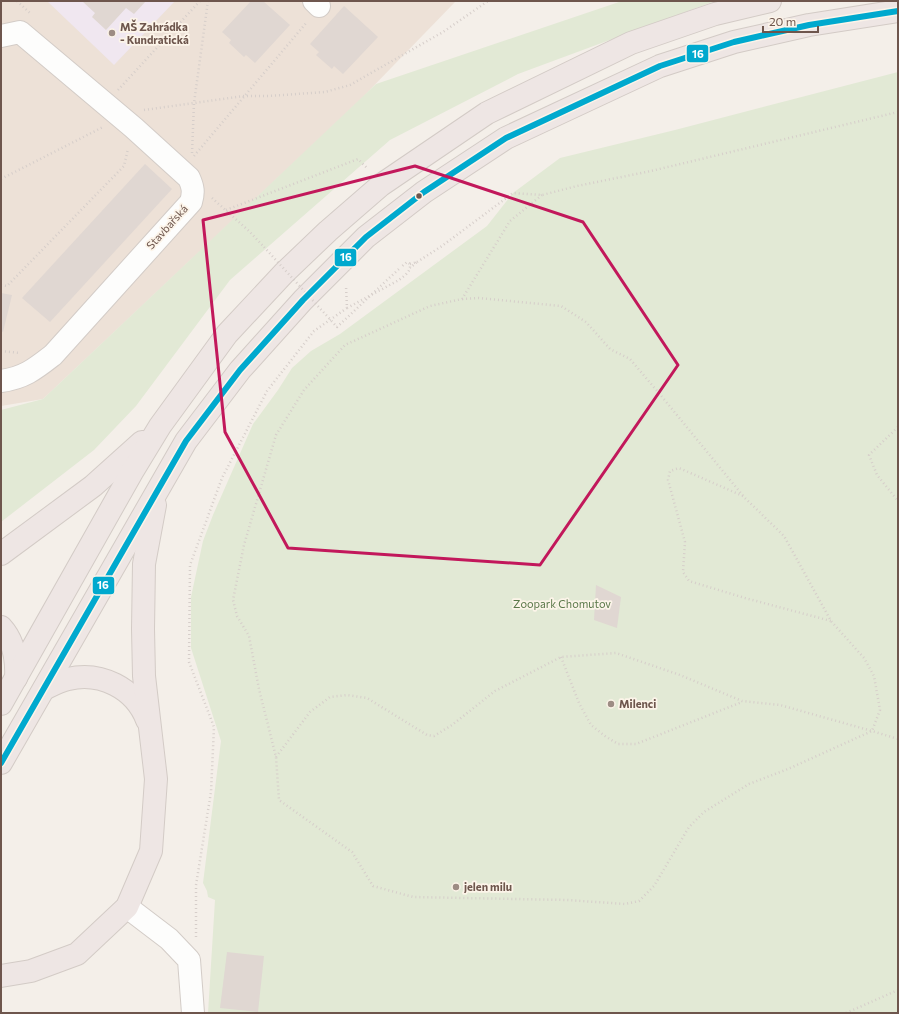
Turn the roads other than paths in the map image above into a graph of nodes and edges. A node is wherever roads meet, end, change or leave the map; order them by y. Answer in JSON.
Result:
{"nodes":[{"id":1,"x":770,"y":1,"type":"edge"},
{"id":2,"x":898,"y":11,"type":"edge"},
{"id":3,"x":1,"y":36,"type":"edge"},
{"id":4,"x":1,"y":381,"type":"edge"},
{"id":5,"x":160,"y":426,"type":"junction"},
{"id":6,"x":158,"y":488,"type":"junction"},
{"id":7,"x":1,"y":554,"type":"edge"},
{"id":8,"x":1,"y":627,"type":"edge"},
{"id":9,"x":16,"y":678,"type":"junction"},
{"id":10,"x":44,"y":689,"type":"junction"},
{"id":11,"x":1,"y":704,"type":"edge"},
{"id":12,"x":150,"y":726,"type":"junction"},
{"id":13,"x":1,"y":764,"type":"edge"},
{"id":14,"x":127,"y":907,"type":"junction"},
{"id":15,"x":1,"y":976,"type":"edge"},
{"id":16,"x":193,"y":1013,"type":"edge"}],
"edges":[{"from":1,"to":5,"type":"highway"},
{"from":2,"to":6,"type":"highway"},
{"from":3,"to":4,"type":"street","name":"Stavbařská"},
{"from":5,"to":7,"type":"highway"},
{"from":5,"to":9,"type":"highway"},
{"from":6,"to":10,"type":"highway"},
{"from":6,"to":12,"type":"highway"},
{"from":8,"to":9,"type":"highway"},
{"from":9,"to":11,"type":"highway"},
{"from":10,"to":12,"type":"highway"},
{"from":10,"to":13,"type":"highway"},
{"from":12,"to":14,"type":"highway"},
{"from":14,"to":15,"type":"highway"},
{"from":14,"to":16,"type":"street"}]}
